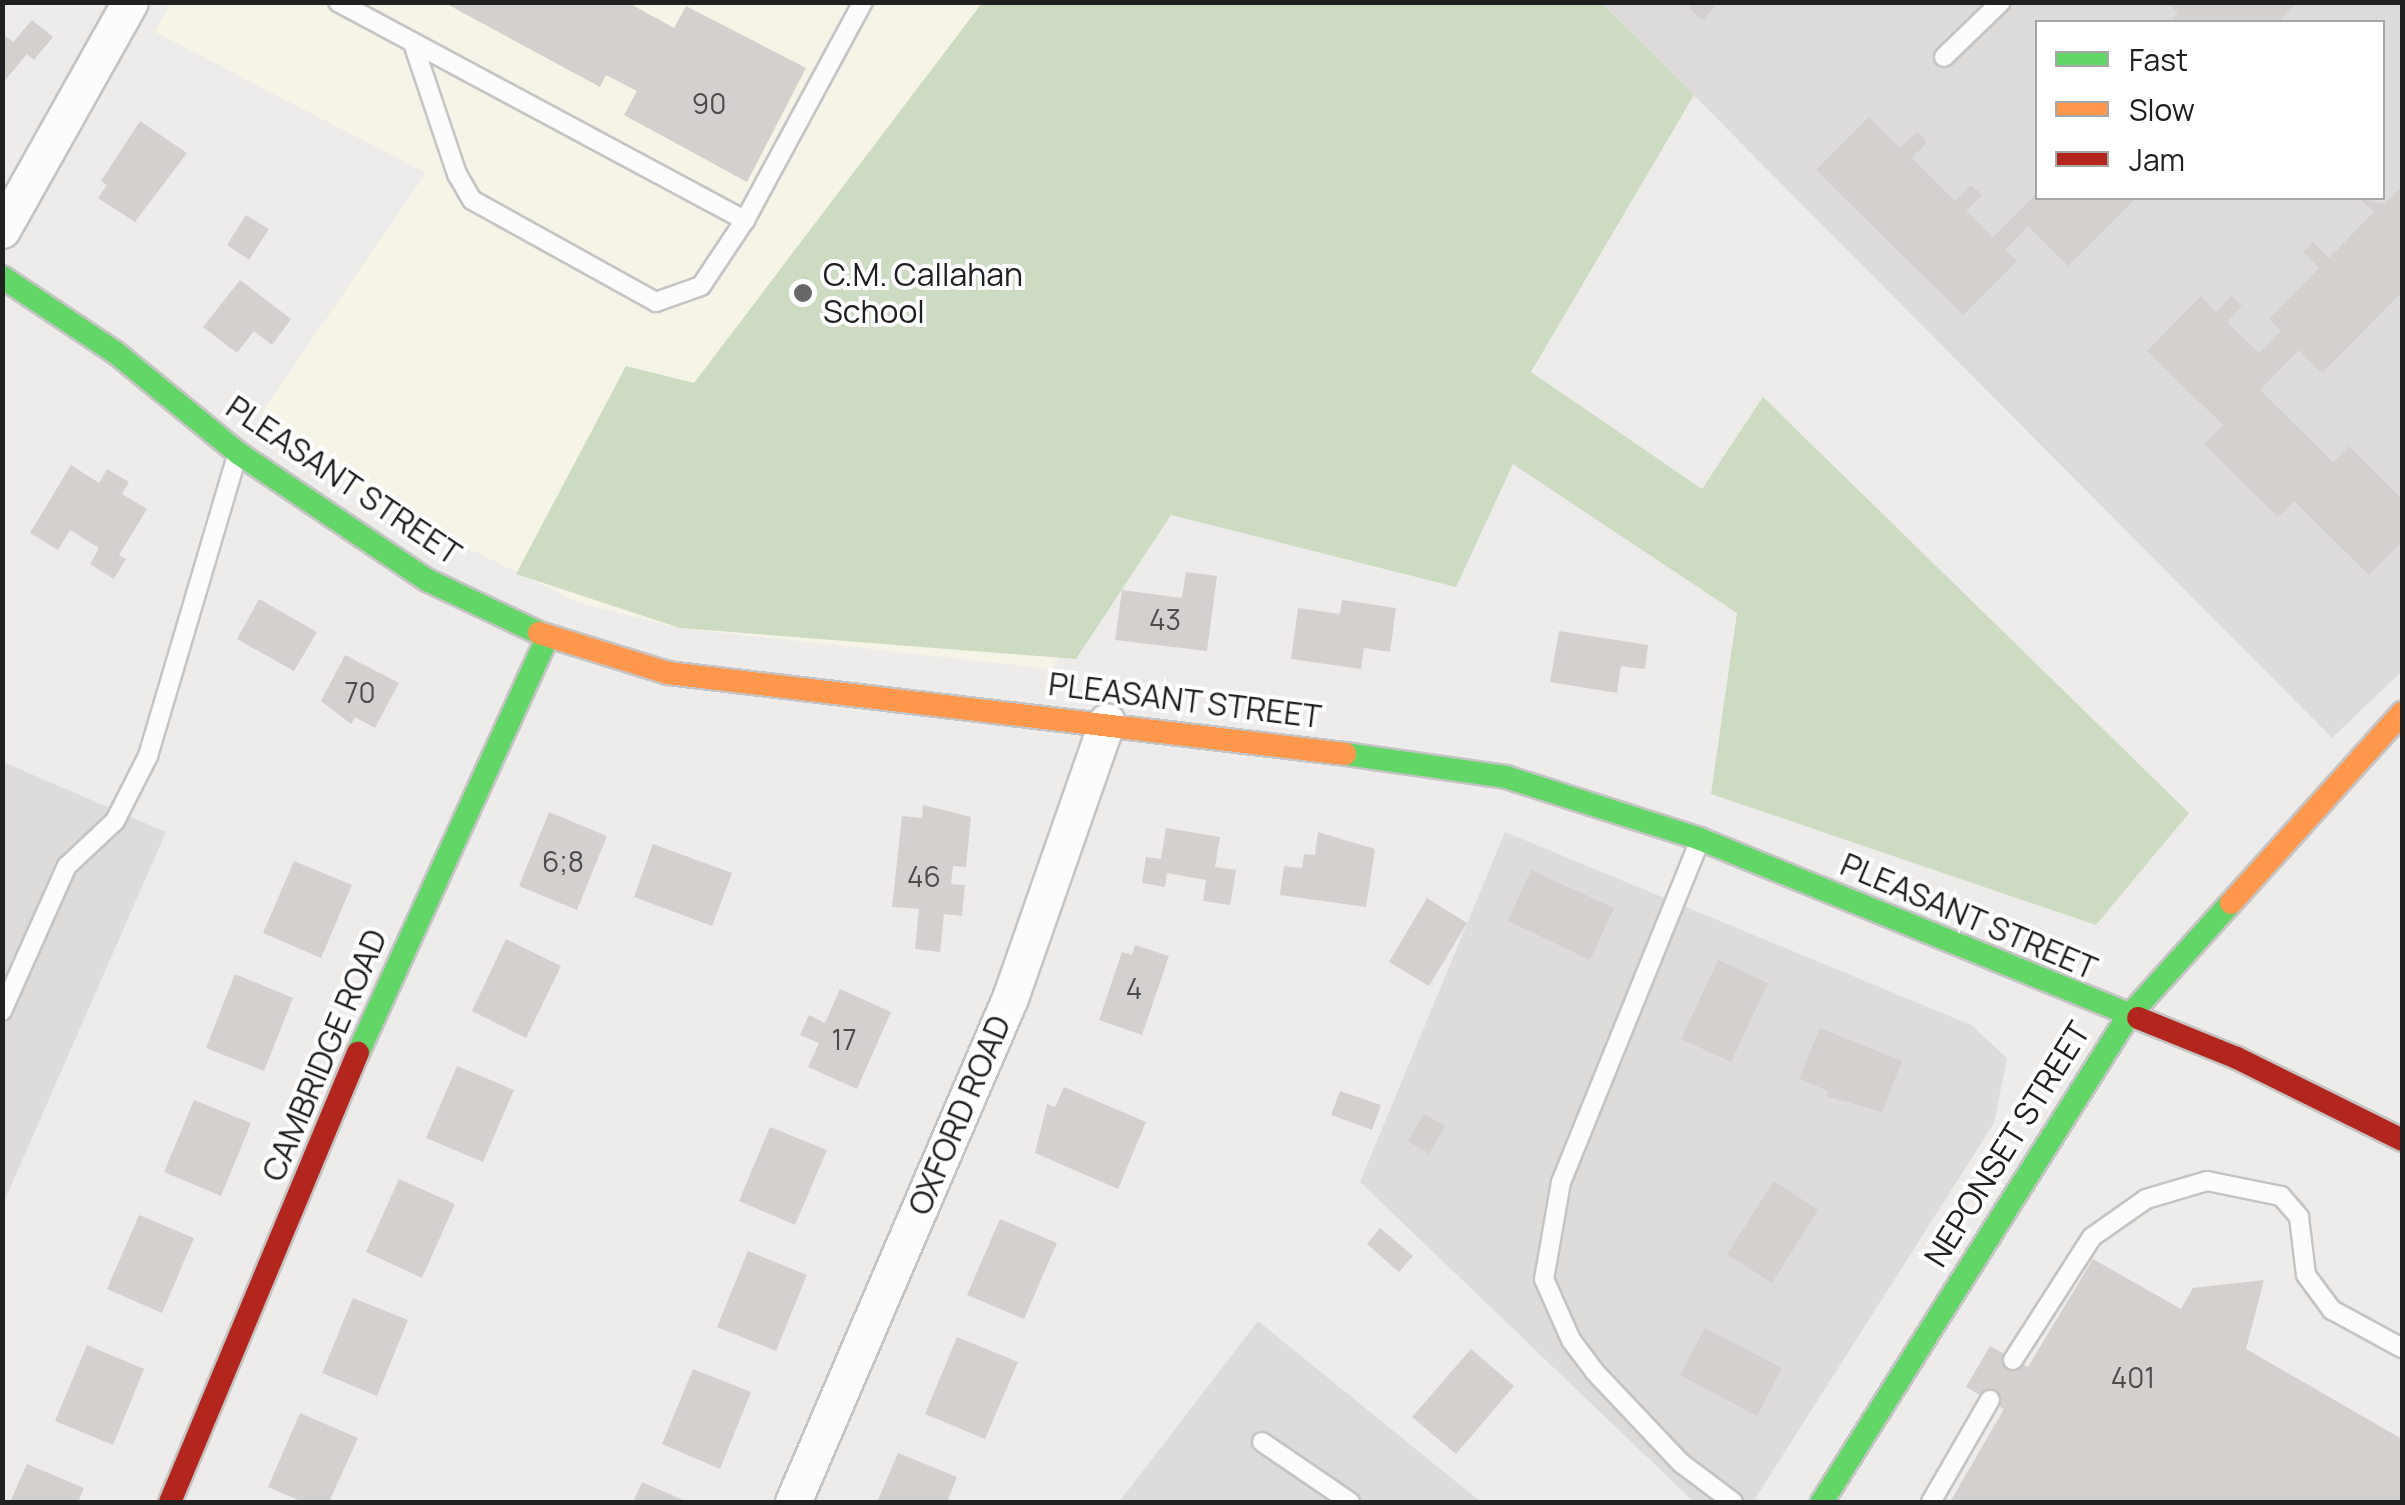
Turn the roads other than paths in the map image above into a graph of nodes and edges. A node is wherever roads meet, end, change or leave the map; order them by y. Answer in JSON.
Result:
{"nodes":[{"id":1,"x":130,"y":2,"type":"edge"},
{"id":2,"x":338,"y":2,"type":"edge"},
{"id":3,"x":862,"y":2,"type":"edge"},
{"id":4,"x":2001,"y":2,"type":"edge"},
{"id":5,"x":413,"y":43,"type":"junction"},
{"id":6,"x":1944,"y":58,"type":"dead end"},
{"id":7,"x":745,"y":220,"type":"junction"},
{"id":8,"x":2,"y":230,"type":"edge"},
{"id":9,"x":2,"y":276,"type":"edge"},
{"id":10,"x":238,"y":452,"type":"junction"},
{"id":11,"x":548,"y":637,"type":"junction"},
{"id":12,"x":2402,"y":713,"type":"edge"},
{"id":13,"x":1107,"y":720,"type":"junction"},
{"id":14,"x":1700,"y":839,"type":"junction"},
{"id":15,"x":2,"y":1011,"type":"edge"},
{"id":16,"x":2128,"y":1018,"type":"junction"},
{"id":17,"x":2402,"y":1140,"type":"edge"},
{"id":18,"x":2402,"y":1348,"type":"edge"},
{"id":19,"x":2013,"y":1360,"type":"dead end"},
{"id":20,"x":1990,"y":1400,"type":"dead end"},
{"id":21,"x":1262,"y":1442,"type":"dead end"},
{"id":22,"x":170,"y":1502,"type":"edge"},
{"id":23,"x":793,"y":1502,"type":"edge"},
{"id":24,"x":1350,"y":1502,"type":"edge"},
{"id":25,"x":1733,"y":1502,"type":"edge"},
{"id":26,"x":1822,"y":1502,"type":"edge"},
{"id":27,"x":1931,"y":1502,"type":"edge"}],
"edges":[{"from":1,"to":8,"type":"street"},
{"from":2,"to":5,"type":"lane"},
{"from":3,"to":7,"type":"lane"},
{"from":4,"to":6,"type":"lane"},
{"from":5,"to":7,"type":"lane"},
{"from":5,"to":7,"type":"lane"},
{"from":9,"to":10,"type":"street","name":"PLEASANT STREET"},
{"from":10,"to":11,"type":"street","name":"PLEASANT STREET"},
{"from":10,"to":15,"type":"lane"},
{"from":11,"to":13,"type":"street","name":"PLEASANT STREET"},
{"from":11,"to":22,"type":"street","name":"CAMBRIDGE ROAD"},
{"from":12,"to":16,"type":"street","name":"NEPONSET STREET"},
{"from":13,"to":14,"type":"street","name":"PLEASANT STREET"},
{"from":13,"to":23,"type":"street","name":"OXFORD ROAD"},
{"from":14,"to":16,"type":"street","name":"PLEASANT STREET"},
{"from":14,"to":25,"type":"lane"},
{"from":16,"to":17,"type":"street","name":"PLEASANT STREET"},
{"from":16,"to":26,"type":"street","name":"NEPONSET STREET"},
{"from":18,"to":19,"type":"lane"},
{"from":20,"to":27,"type":"lane"},
{"from":21,"to":24,"type":"lane"}]}
